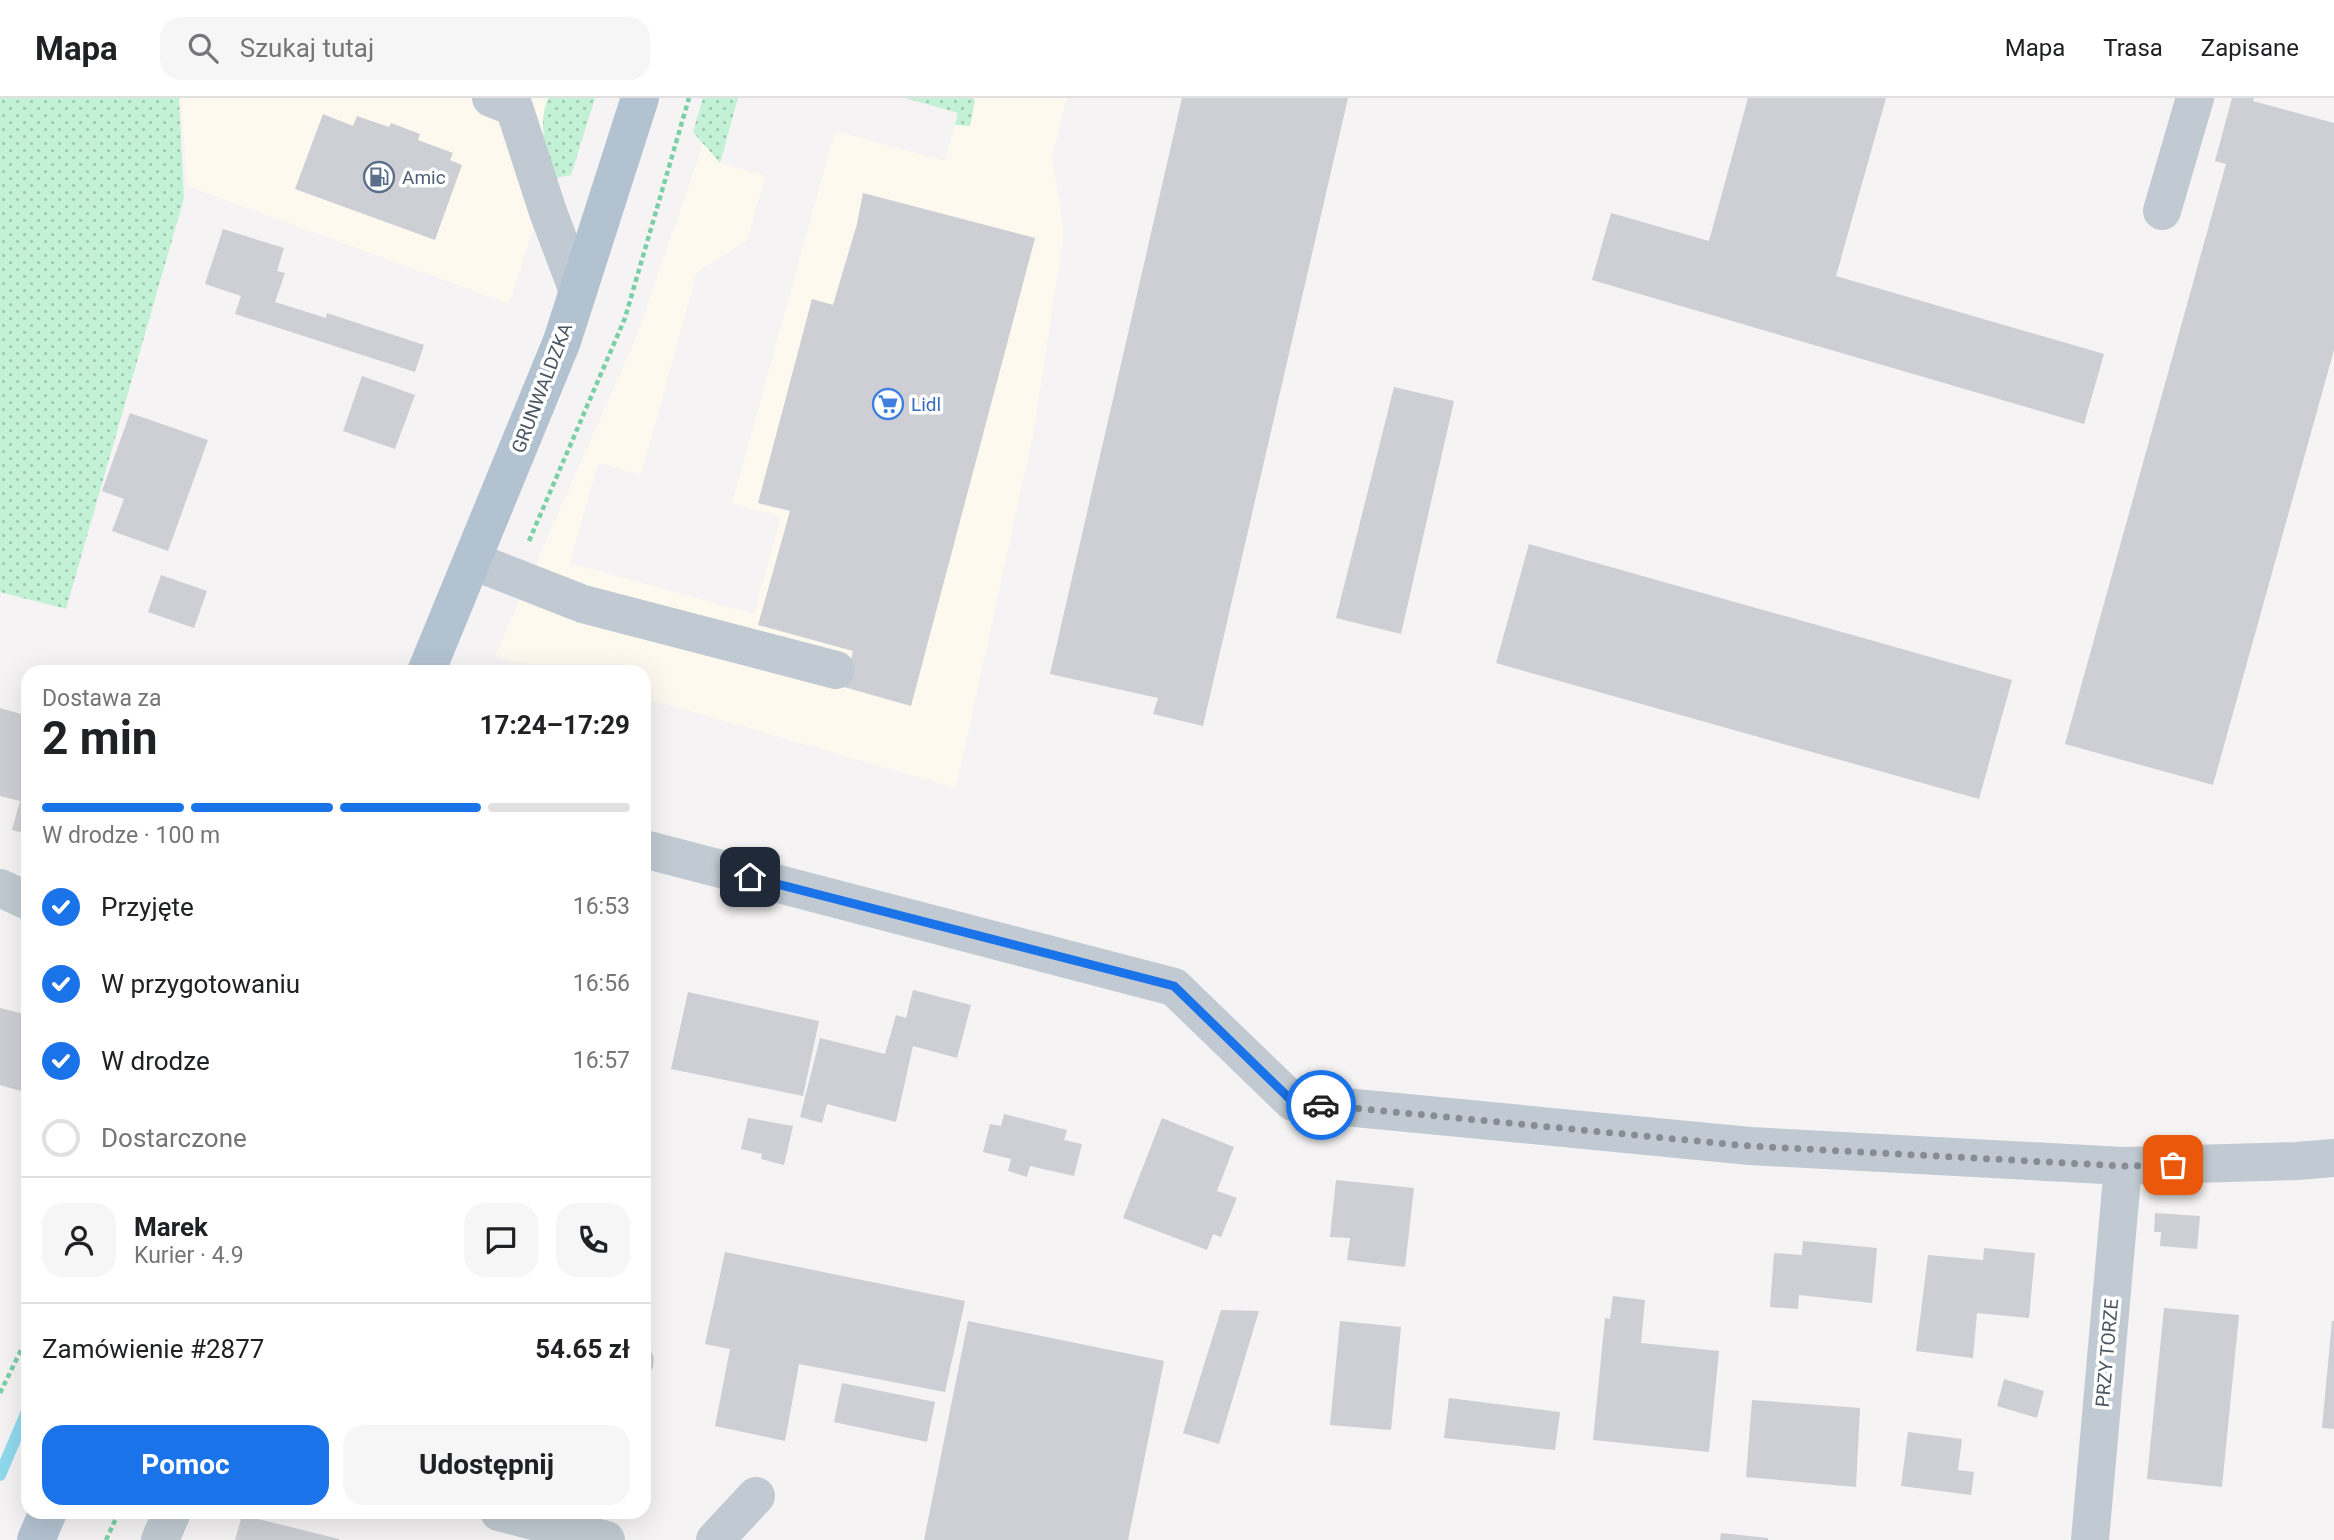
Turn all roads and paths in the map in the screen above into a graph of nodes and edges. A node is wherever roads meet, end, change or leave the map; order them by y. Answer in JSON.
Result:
{"nodes":[{"id":1,"x":491,"y":98,"type":"edge"},
{"id":2,"x":640,"y":98,"type":"edge"},
{"id":3,"x":2195,"y":98,"type":"edge"},
{"id":4,"x":2162,"y":211,"type":"dead end"},
{"id":5,"x":578,"y":292,"type":"junction"},
{"id":6,"x":473,"y":561,"type":"junction"},
{"id":7,"x":429,"y":665,"type":"edge"},
{"id":8,"x":836,"y":670,"type":"dead end"},
{"id":9,"x":651,"y":851,"type":"edge"},
{"id":10,"x":0,"y":888,"type":"edge"},
{"id":11,"x":21,"y":898,"type":"edge"},
{"id":12,"x":2334,"y":1158,"type":"edge"},
{"id":13,"x":2123,"y":1166,"type":"junction"},
{"id":14,"x":21,"y":1350,"type":"edge"},
{"id":15,"x":0,"y":1393,"type":"edge"},
{"id":16,"x":756,"y":1496,"type":"dead end"},
{"id":17,"x":45,"y":1519,"type":"edge"},
{"id":18,"x":116,"y":1519,"type":"edge"},
{"id":19,"x":169,"y":1519,"type":"edge"},
{"id":20,"x":526,"y":1519,"type":"edge"},
{"id":21,"x":36,"y":1540,"type":"edge"},
{"id":22,"x":106,"y":1540,"type":"edge"},
{"id":23,"x":160,"y":1540,"type":"edge"},
{"id":24,"x":606,"y":1540,"type":"edge"},
{"id":25,"x":715,"y":1540,"type":"edge"},
{"id":26,"x":2090,"y":1540,"type":"edge"}],
"edges":[{"from":1,"to":5,"type":"street"},
{"from":2,"to":5,"type":"main road","name":"GRUNWALDZKA"},
{"from":3,"to":4,"type":"street"},
{"from":5,"to":6,"type":"main road","name":"GRUNWALDZKA"},
{"from":6,"to":7,"type":"main road","name":"GRUNWALDZKA"},
{"from":6,"to":8,"type":"street"},
{"from":9,"to":13,"type":"street"},
{"from":10,"to":11,"type":"street"},
{"from":12,"to":13,"type":"street"},
{"from":13,"to":26,"type":"street","name":"PRZY TORZE"},
{"from":14,"to":15,"type":"path"},
{"from":16,"to":25,"type":"street"},
{"from":17,"to":21,"type":"main road"},
{"from":18,"to":22,"type":"path"},
{"from":19,"to":23,"type":"street"},
{"from":20,"to":24,"type":"street"}]}
